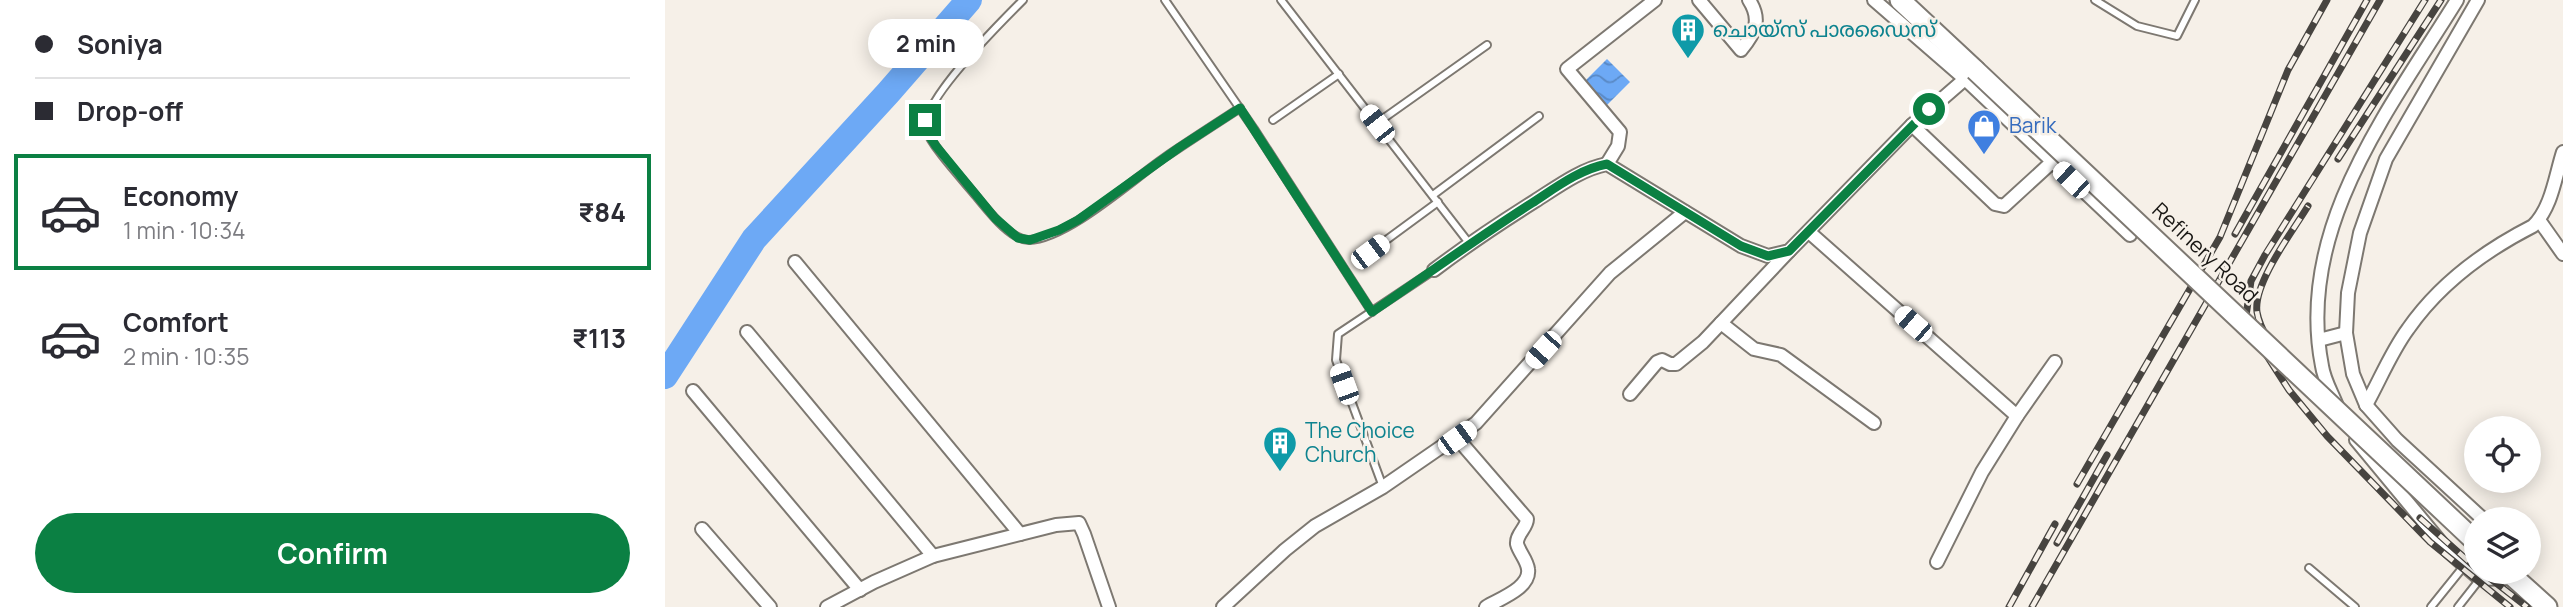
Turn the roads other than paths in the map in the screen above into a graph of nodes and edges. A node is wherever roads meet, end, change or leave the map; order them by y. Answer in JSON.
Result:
{"nodes":[{"id":1,"x":1023,"y":0,"type":"edge"},
{"id":2,"x":1165,"y":0,"type":"edge"},
{"id":3,"x":1282,"y":0,"type":"edge"},
{"id":4,"x":1655,"y":0,"type":"edge"},
{"id":5,"x":1699,"y":0,"type":"edge"},
{"id":6,"x":1749,"y":0,"type":"edge"},
{"id":7,"x":1874,"y":0,"type":"edge"},
{"id":8,"x":1900,"y":0,"type":"edge"},
{"id":9,"x":2095,"y":0,"type":"edge"},
{"id":10,"x":2195,"y":0,"type":"edge"},
{"id":11,"x":2457,"y":0,"type":"edge"},
{"id":12,"x":2478,"y":0,"type":"edge"},
{"id":13,"x":1487,"y":45,"type":"dead end"},
{"id":14,"x":1339,"y":74,"type":"junction"},
{"id":15,"x":1965,"y":79,"type":"junction"},
{"id":16,"x":1240,"y":108,"type":"junction"},
{"id":17,"x":1539,"y":116,"type":"dead end"},
{"id":18,"x":1273,"y":120,"type":"dead end"},
{"id":19,"x":1377,"y":124,"type":"junction"},
{"id":20,"x":1912,"y":125,"type":"junction"},
{"id":21,"x":2563,"y":152,"type":"edge"},
{"id":22,"x":2052,"y":162,"type":"junction"},
{"id":23,"x":1607,"y":164,"type":"junction"},
{"id":24,"x":1435,"y":199,"type":"junction"},
{"id":25,"x":1685,"y":212,"type":"junction"},
{"id":26,"x":2539,"y":220,"type":"junction"},
{"id":27,"x":1809,"y":232,"type":"junction"},
{"id":28,"x":2130,"y":234,"type":"dead end"},
{"id":29,"x":1469,"y":243,"type":"junction"},
{"id":30,"x":1789,"y":251,"type":"junction"},
{"id":31,"x":1370,"y":252,"type":"dead end"},
{"id":32,"x":2563,"y":254,"type":"edge"},
{"id":33,"x":796,"y":262,"type":"dead end"},
{"id":34,"x":1434,"y":270,"type":"joint"},
{"id":35,"x":1372,"y":312,"type":"junction"},
{"id":36,"x":1721,"y":323,"type":"junction"},
{"id":37,"x":747,"y":332,"type":"dead end"},
{"id":38,"x":2346,"y":333,"type":"junction"},
{"id":39,"x":2319,"y":340,"type":"junction"},
{"id":40,"x":2055,"y":362,"type":"dead end"},
{"id":41,"x":693,"y":391,"type":"dead end"},
{"id":42,"x":1630,"y":394,"type":"dead end"},
{"id":43,"x":2366,"y":405,"type":"junction"},
{"id":44,"x":2017,"y":415,"type":"junction"},
{"id":45,"x":1874,"y":422,"type":"dead end"},
{"id":46,"x":1457,"y":438,"type":"junction"},
{"id":47,"x":1383,"y":487,"type":"junction"},
{"id":48,"x":2470,"y":507,"type":"edge"},
{"id":49,"x":702,"y":529,"type":"dead end"},
{"id":50,"x":2464,"y":531,"type":"edge"},
{"id":51,"x":1020,"y":534,"type":"junction"},
{"id":52,"x":933,"y":556,"type":"junction"},
{"id":53,"x":1937,"y":562,"type":"dead end"},
{"id":54,"x":2464,"y":566,"type":"joint"},
{"id":55,"x":2309,"y":568,"type":"dead end"},
{"id":56,"x":2476,"y":584,"type":"edge"},
{"id":57,"x":2521,"y":584,"type":"edge"},
{"id":58,"x":860,"y":590,"type":"junction"},
{"id":59,"x":2536,"y":600,"type":"edge"},
{"id":60,"x":770,"y":607,"type":"edge"},
{"id":61,"x":827,"y":607,"type":"edge"},
{"id":62,"x":1109,"y":607,"type":"edge"},
{"id":63,"x":1223,"y":607,"type":"edge"},
{"id":64,"x":1486,"y":607,"type":"edge"},
{"id":65,"x":2355,"y":607,"type":"edge"},
{"id":66,"x":2431,"y":607,"type":"edge"},
{"id":67,"x":2458,"y":607,"type":"edge"},
{"id":68,"x":2547,"y":607,"type":"edge"}],
"edges":[{"from":1,"to":16,"type":"lane"},
{"from":2,"to":16,"type":"lane"},
{"from":3,"to":14,"type":"lane"},
{"from":4,"to":23,"type":"street"},
{"from":5,"to":6,"type":"street"},
{"from":7,"to":15,"type":"street"},
{"from":8,"to":50,"type":"highway","name":"Refinery Road","bridge":true},
{"from":9,"to":10,"type":"lane"},
{"from":11,"to":39,"type":"street"},
{"from":12,"to":38,"type":"street"},
{"from":13,"to":19,"type":"lane"},
{"from":14,"to":18,"type":"lane"},
{"from":14,"to":19,"type":"lane"},
{"from":15,"to":20,"type":"street"},
{"from":15,"to":22,"type":"street"},
{"from":16,"to":35,"type":"lane"},
{"from":17,"to":24,"type":"lane"},
{"from":19,"to":24,"type":"lane"},
{"from":20,"to":22,"type":"street"},
{"from":20,"to":27,"type":"street"},
{"from":21,"to":26,"type":"street"},
{"from":22,"to":28,"type":"street"},
{"from":23,"to":25,"type":"street"},
{"from":23,"to":29,"type":"street"},
{"from":24,"to":29,"type":"lane"},
{"from":24,"to":31,"type":"lane"},
{"from":25,"to":30,"type":"street"},
{"from":25,"to":46,"type":"street"},
{"from":26,"to":32,"type":"street"},
{"from":26,"to":43,"type":"street"},
{"from":27,"to":30,"type":"street"},
{"from":27,"to":44,"type":"street"},
{"from":29,"to":34,"type":"street"},
{"from":30,"to":36,"type":"street"},
{"from":33,"to":51,"type":"street"},
{"from":34,"to":35,"type":"lane"},
{"from":35,"to":47,"type":"lane"},
{"from":36,"to":42,"type":"street"},
{"from":36,"to":45,"type":"street"},
{"from":37,"to":52,"type":"street"},
{"from":38,"to":39,"type":"street"},
{"from":38,"to":43,"type":"street"},
{"from":39,"to":54,"type":"street"},
{"from":40,"to":44,"type":"street"},
{"from":41,"to":58,"type":"street"},
{"from":43,"to":48,"type":"street"},
{"from":44,"to":53,"type":"street"},
{"from":46,"to":47,"type":"street"},
{"from":46,"to":64,"type":"street"},
{"from":47,"to":63,"type":"street"},
{"from":49,"to":60,"type":"street"},
{"from":51,"to":52,"type":"street"},
{"from":51,"to":62,"type":"street"},
{"from":52,"to":58,"type":"street"},
{"from":54,"to":66,"type":"lane"},
{"from":55,"to":65,"type":"lane"},
{"from":56,"to":67,"type":"lane"},
{"from":57,"to":59,"type":"highway"},
{"from":58,"to":61,"type":"street"},
{"from":59,"to":68,"type":"highway"}]}
